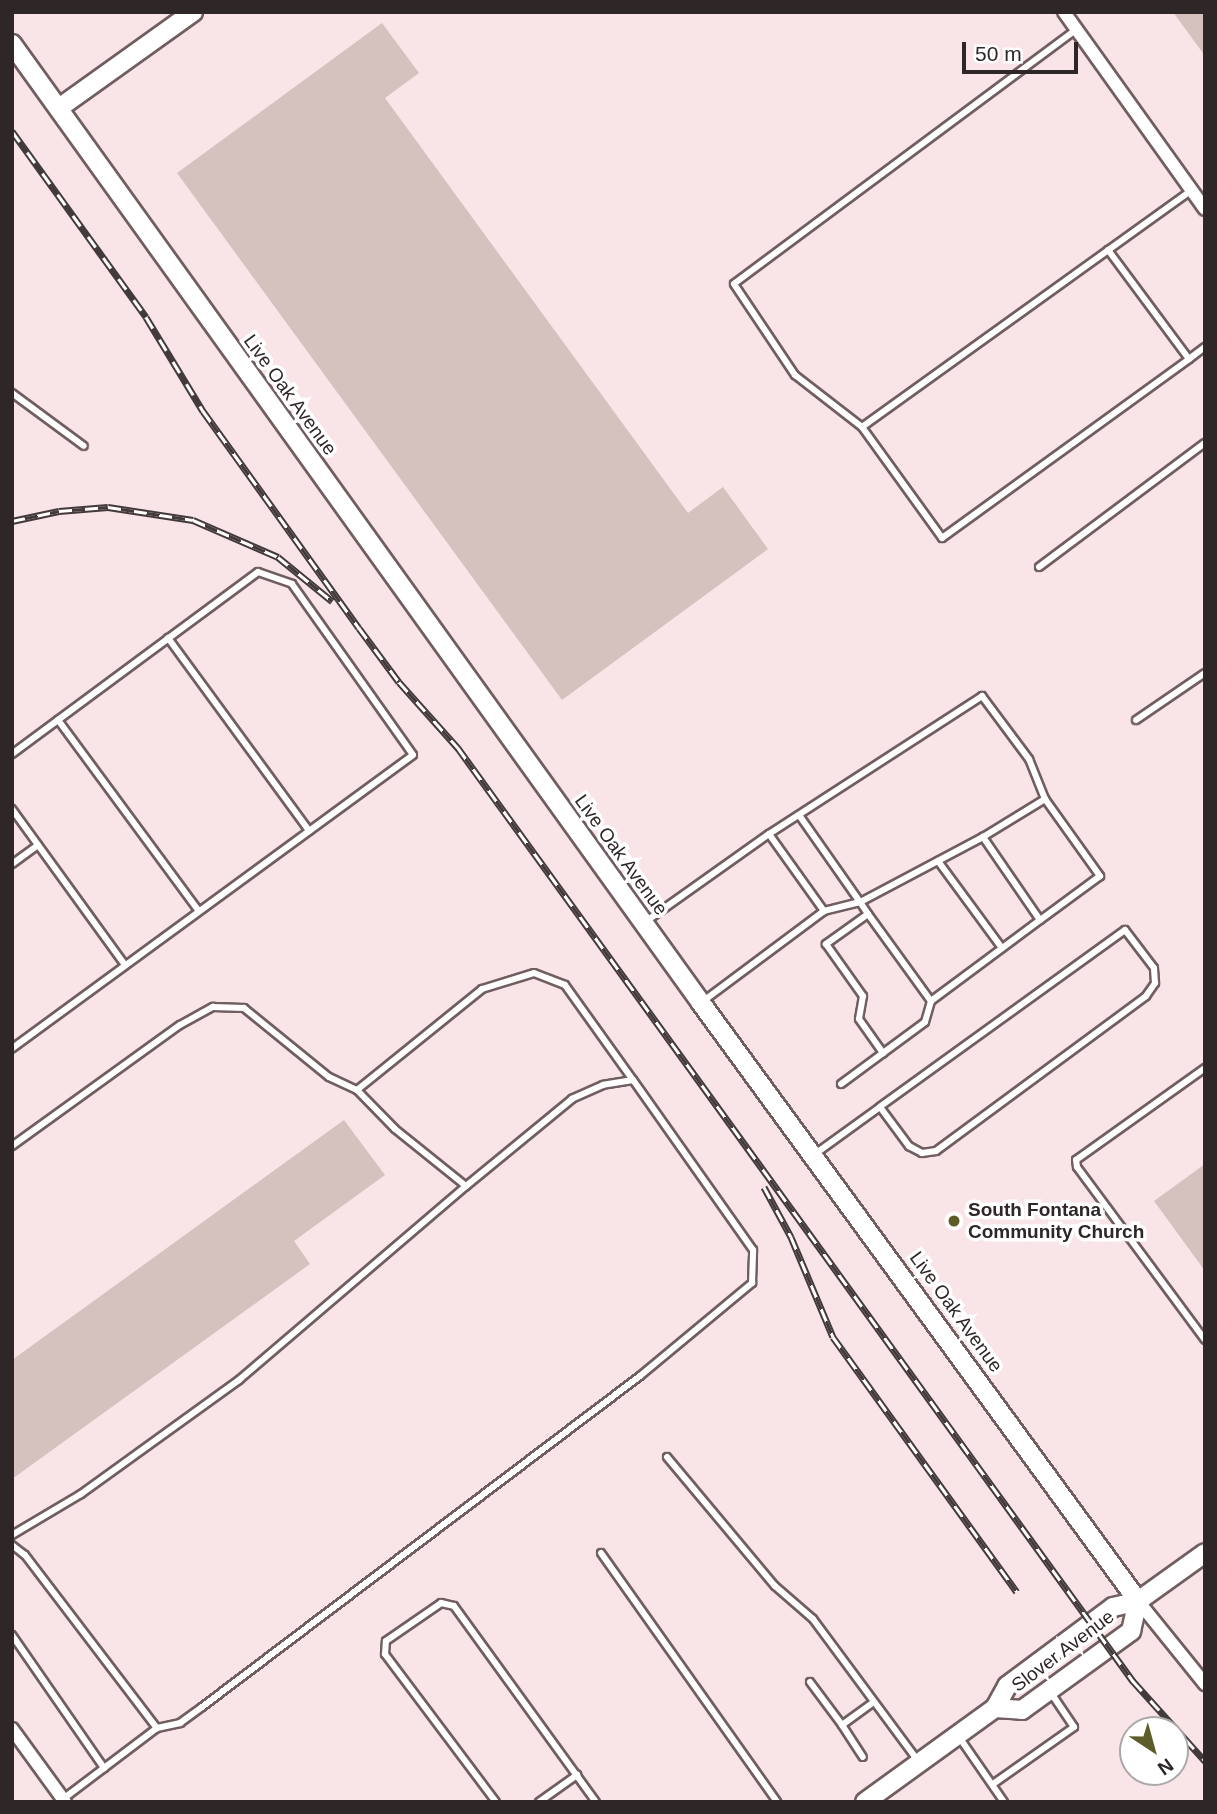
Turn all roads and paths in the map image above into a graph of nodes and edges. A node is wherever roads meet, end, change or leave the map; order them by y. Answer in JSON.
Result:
{"nodes":[{"id":1,"x":193,"y":12,"type":"edge"},
{"id":2,"x":1064,"y":12,"type":"edge"},
{"id":3,"x":1077,"y":29,"type":"junction"},
{"id":4,"x":12,"y":44,"type":"edge"},
{"id":5,"x":59,"y":108,"type":"junction"},
{"id":6,"x":1192,"y":190,"type":"junction"},
{"id":7,"x":1205,"y":209,"type":"edge"},
{"id":8,"x":1108,"y":250,"type":"junction"},
{"id":9,"x":1205,"y":347,"type":"edge"},
{"id":10,"x":1189,"y":359,"type":"junction"},
{"id":11,"x":12,"y":393,"type":"edge"},
{"id":12,"x":862,"y":427,"type":"junction"},
{"id":13,"x":1205,"y":443,"type":"edge"},
{"id":14,"x":84,"y":446,"type":"dead end"},
{"id":15,"x":1039,"y":567,"type":"dead end"},
{"id":16,"x":168,"y":638,"type":"junction"},
{"id":17,"x":1205,"y":673,"type":"edge"},
{"id":18,"x":58,"y":720,"type":"junction"},
{"id":19,"x":1136,"y":720,"type":"dead end"},
{"id":20,"x":12,"y":754,"type":"edge"},
{"id":21,"x":1045,"y":799,"type":"junction"},
{"id":22,"x":12,"y":809,"type":"edge"},
{"id":23,"x":799,"y":815,"type":"junction"},
{"id":24,"x":309,"y":831,"type":"junction"},
{"id":25,"x":769,"y":834,"type":"junction"},
{"id":26,"x":983,"y":837,"type":"junction"},
{"id":27,"x":38,"y":845,"type":"junction"},
{"id":28,"x":938,"y":861,"type":"junction"},
{"id":29,"x":12,"y":864,"type":"edge"},
{"id":30,"x":860,"y":902,"type":"junction"},
{"id":31,"x":199,"y":911,"type":"junction"},
{"id":32,"x":824,"y":911,"type":"junction"},
{"id":33,"x":868,"y":914,"type":"junction"},
{"id":34,"x":1040,"y":920,"type":"junction"},
{"id":35,"x":644,"y":923,"type":"junction"},
{"id":36,"x":1002,"y":948,"type":"junction"},
{"id":37,"x":125,"y":965,"type":"junction"},
{"id":38,"x":930,"y":1001,"type":"junction"},
{"id":39,"x":701,"y":1003,"type":"junction"},
{"id":40,"x":12,"y":1048,"type":"edge"},
{"id":41,"x":883,"y":1053,"type":"junction"},
{"id":42,"x":1205,"y":1068,"type":"edge"},
{"id":43,"x":633,"y":1080,"type":"junction"},
{"id":44,"x":841,"y":1084,"type":"dead end"},
{"id":45,"x":357,"y":1090,"type":"junction"},
{"id":46,"x":880,"y":1107,"type":"junction"},
{"id":47,"x":12,"y":1146,"type":"edge"},
{"id":48,"x":813,"y":1155,"type":"junction"},
{"id":49,"x":466,"y":1186,"type":"junction"},
{"id":50,"x":1205,"y":1340,"type":"edge"},
{"id":51,"x":667,"y":1457,"type":"dead end"},
{"id":52,"x":12,"y":1535,"type":"edge"},
{"id":53,"x":12,"y":1545,"type":"edge"},
{"id":54,"x":601,"y":1553,"type":"dead end"},
{"id":55,"x":1205,"y":1553,"type":"edge"},
{"id":56,"x":1138,"y":1601,"type":"junction"},
{"id":57,"x":12,"y":1634,"type":"edge"},
{"id":58,"x":810,"y":1682,"type":"dead end"},
{"id":59,"x":1205,"y":1684,"type":"edge"},
{"id":60,"x":1049,"y":1691,"type":"junction"},
{"id":61,"x":874,"y":1702,"type":"junction"},
{"id":62,"x":995,"y":1708,"type":"junction"},
{"id":63,"x":842,"y":1725,"type":"junction"},
{"id":64,"x":157,"y":1728,"type":"junction"},
{"id":65,"x":12,"y":1729,"type":"edge"},
{"id":66,"x":958,"y":1735,"type":"junction"},
{"id":67,"x":863,"y":1757,"type":"dead end"},
{"id":68,"x":919,"y":1763,"type":"junction"},
{"id":69,"x":104,"y":1768,"type":"junction"},
{"id":70,"x":577,"y":1775,"type":"junction"},
{"id":71,"x":993,"y":1784,"type":"junction"},
{"id":72,"x":64,"y":1801,"type":"edge"},
{"id":73,"x":496,"y":1802,"type":"edge"},
{"id":74,"x":539,"y":1802,"type":"edge"},
{"id":75,"x":596,"y":1802,"type":"edge"},
{"id":76,"x":777,"y":1802,"type":"edge"},
{"id":77,"x":865,"y":1802,"type":"edge"},
{"id":78,"x":1004,"y":1802,"type":"edge"}],
"edges":[{"from":1,"to":5,"type":"street"},
{"from":2,"to":3,"type":"street"},
{"from":3,"to":6,"type":"street"},
{"from":3,"to":12,"type":"lane"},
{"from":4,"to":5,"type":"street","name":"Live Oak Avenue"},
{"from":5,"to":35,"type":"street","name":"Live Oak Avenue"},
{"from":6,"to":7,"type":"street"},
{"from":6,"to":8,"type":"lane"},
{"from":8,"to":10,"type":"lane"},
{"from":8,"to":12,"type":"lane"},
{"from":9,"to":10,"type":"lane"},
{"from":10,"to":12,"type":"lane"},
{"from":11,"to":14,"type":"lane"},
{"from":13,"to":15,"type":"lane"},
{"from":16,"to":18,"type":"lane"},
{"from":16,"to":24,"type":"lane"},
{"from":16,"to":24,"type":"lane"},
{"from":17,"to":19,"type":"lane"},
{"from":18,"to":20,"type":"lane"},
{"from":18,"to":31,"type":"lane"},
{"from":21,"to":23,"type":"lane"},
{"from":21,"to":26,"type":"lane"},
{"from":21,"to":34,"type":"lane"},
{"from":22,"to":27,"type":"lane"},
{"from":23,"to":25,"type":"lane"},
{"from":23,"to":30,"type":"lane"},
{"from":24,"to":31,"type":"lane"},
{"from":25,"to":32,"type":"lane"},
{"from":25,"to":35,"type":"lane"},
{"from":26,"to":28,"type":"lane"},
{"from":26,"to":34,"type":"lane"},
{"from":27,"to":29,"type":"lane"},
{"from":27,"to":37,"type":"lane"},
{"from":28,"to":30,"type":"lane"},
{"from":28,"to":36,"type":"lane"},
{"from":30,"to":32,"type":"lane"},
{"from":30,"to":33,"type":"lane"},
{"from":31,"to":37,"type":"lane"},
{"from":32,"to":39,"type":"lane"},
{"from":33,"to":38,"type":"lane"},
{"from":33,"to":41,"type":"lane"},
{"from":34,"to":36,"type":"lane"},
{"from":35,"to":39,"type":"street","name":"Live Oak Avenue"},
{"from":36,"to":38,"type":"lane"},
{"from":37,"to":40,"type":"lane"},
{"from":38,"to":41,"type":"lane"},
{"from":39,"to":48,"type":"street","name":"Live Oak Avenue"},
{"from":41,"to":44,"type":"lane"},
{"from":42,"to":50,"type":"lane"},
{"from":43,"to":45,"type":"lane"},
{"from":43,"to":49,"type":"lane"},
{"from":43,"to":64,"type":"lane"},
{"from":45,"to":47,"type":"lane"},
{"from":45,"to":49,"type":"lane"},
{"from":46,"to":46,"type":"lane"},
{"from":46,"to":48,"type":"lane"},
{"from":48,"to":56,"type":"street","name":"Live Oak Avenue"},
{"from":49,"to":52,"type":"lane"},
{"from":51,"to":61,"type":"lane"},
{"from":53,"to":64,"type":"lane"},
{"from":54,"to":76,"type":"lane"},
{"from":55,"to":56,"type":"street","name":"Slover Avenue"},
{"from":56,"to":59,"type":"street","name":"Live Oak Avenue"},
{"from":56,"to":60,"type":"street","name":"Slover Avenue"},
{"from":56,"to":62,"type":"street","name":"Slover Avenue"},
{"from":57,"to":69,"type":"lane"},
{"from":58,"to":63,"type":"lane"},
{"from":60,"to":62,"type":"street","name":"Slover Avenue"},
{"from":60,"to":71,"type":"lane"},
{"from":61,"to":63,"type":"lane"},
{"from":61,"to":68,"type":"lane"},
{"from":62,"to":66,"type":"street","name":"Slover Avenue"},
{"from":63,"to":67,"type":"lane"},
{"from":64,"to":69,"type":"lane"},
{"from":65,"to":72,"type":"street"},
{"from":66,"to":68,"type":"street","name":"Slover Avenue"},
{"from":66,"to":71,"type":"lane"},
{"from":68,"to":77,"type":"street","name":"Slover Avenue"},
{"from":69,"to":72,"type":"lane"},
{"from":70,"to":73,"type":"lane"},
{"from":70,"to":74,"type":"lane"},
{"from":70,"to":75,"type":"lane"},
{"from":71,"to":78,"type":"lane"}]}
